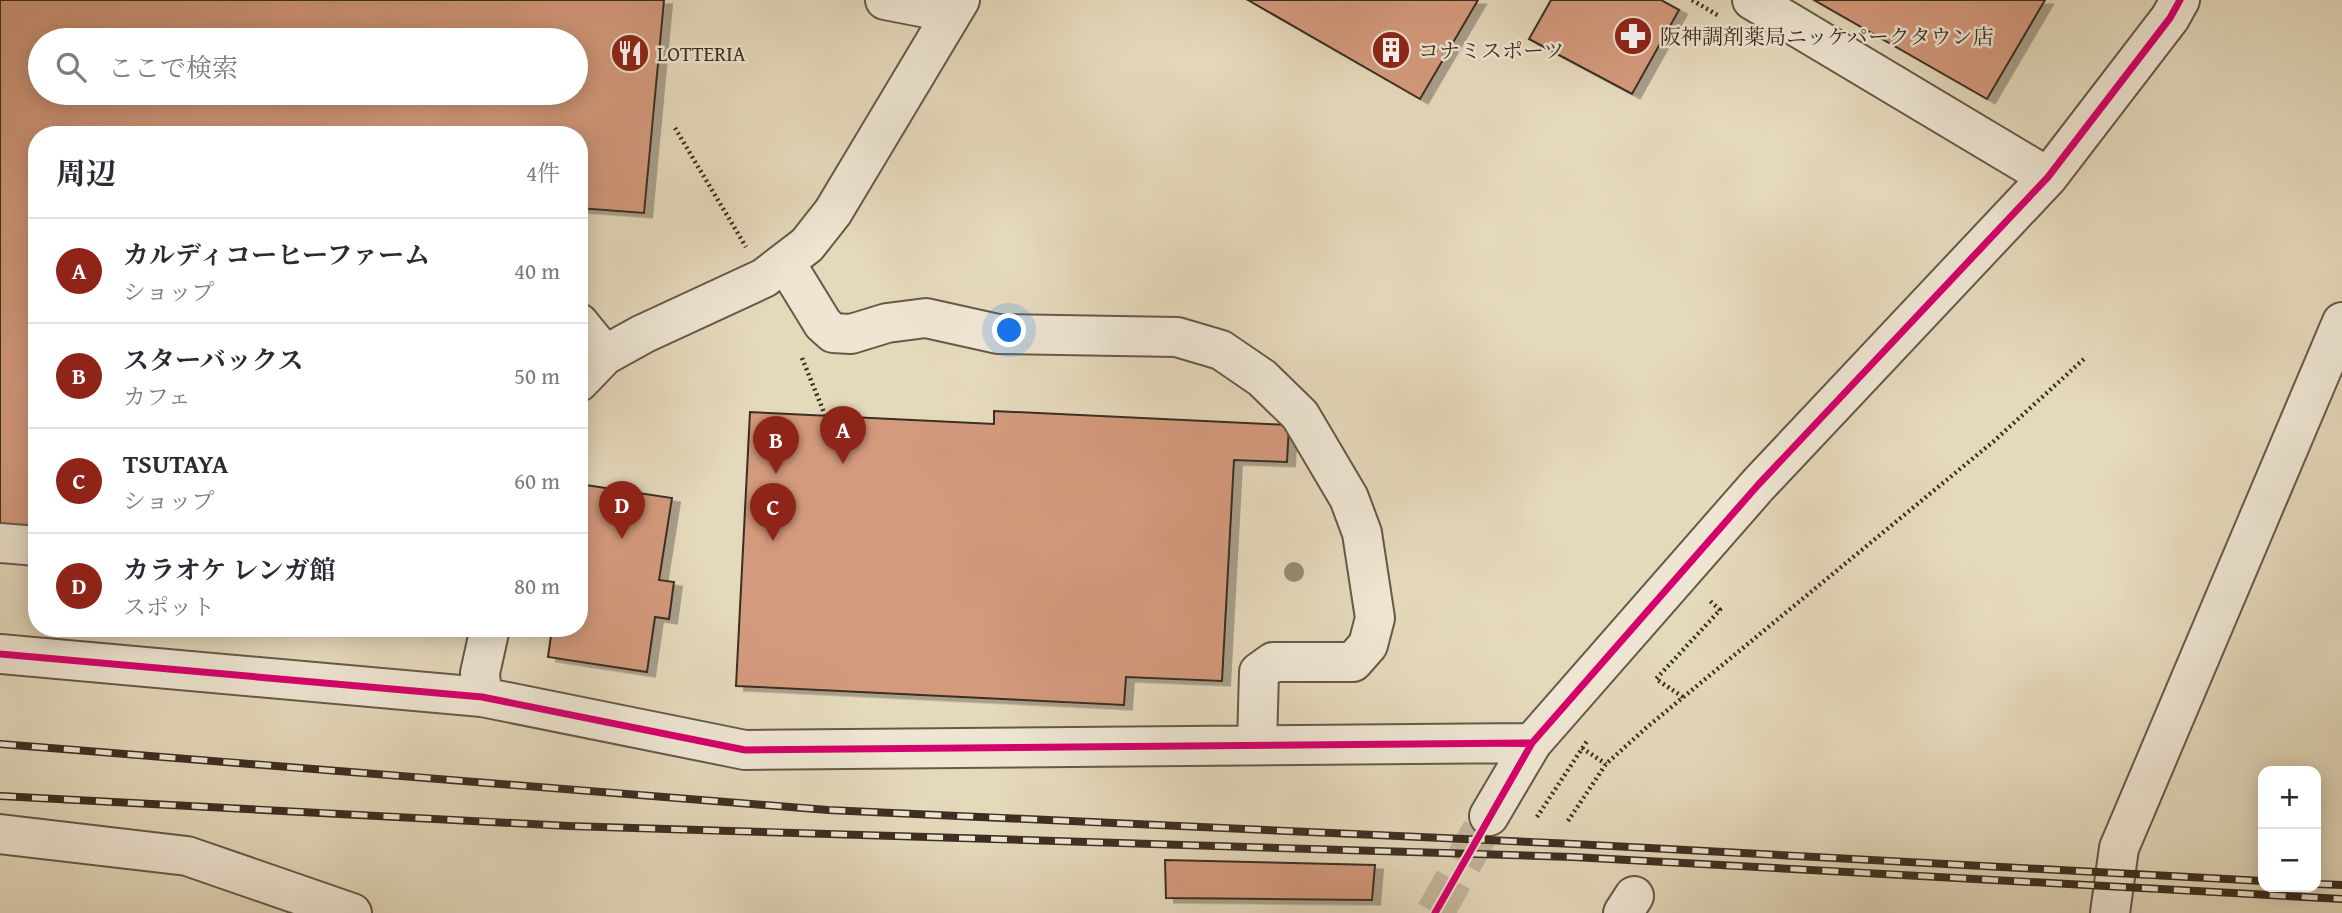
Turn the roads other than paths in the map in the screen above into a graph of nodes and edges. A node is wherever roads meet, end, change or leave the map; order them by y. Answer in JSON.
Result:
{"nodes":[{"id":1,"x":885,"y":0,"type":"edge"},
{"id":2,"x":1752,"y":0,"type":"edge"},
{"id":3,"x":2180,"y":0,"type":"edge"},
{"id":4,"x":956,"y":7,"type":"edge"},
{"id":5,"x":2049,"y":177,"type":"junction"},
{"id":6,"x":785,"y":261,"type":"junction"},
{"id":7,"x":2342,"y":322,"type":"edge"},
{"id":8,"x":592,"y":368,"type":"edge"},
{"id":9,"x":0,"y":543,"type":"edge"},
{"id":10,"x":28,"y":545,"type":"edge"},
{"id":11,"x":488,"y":637,"type":"edge"},
{"id":12,"x":0,"y":654,"type":"edge"},
{"id":13,"x":482,"y":697,"type":"junction"},
{"id":14,"x":1532,"y":743,"type":"junction"},
{"id":15,"x":1256,"y":745,"type":"junction"},
{"id":16,"x":1489,"y":817,"type":"tunnel mouth"},
{"id":17,"x":0,"y":834,"type":"edge"},
{"id":18,"x":337,"y":910,"type":"edge"},
{"id":19,"x":2110,"y":913,"type":"edge"}],
"edges":[{"from":1,"to":4,"type":"street"},
{"from":2,"to":5,"type":"street"},
{"from":3,"to":5,"type":"street"},
{"from":4,"to":6,"type":"street"},
{"from":5,"to":14,"type":"street"},
{"from":6,"to":8,"type":"street"},
{"from":6,"to":15,"type":"street"},
{"from":7,"to":19,"type":"street"},
{"from":9,"to":10,"type":"street"},
{"from":11,"to":13,"type":"street"},
{"from":12,"to":13,"type":"street"},
{"from":13,"to":15,"type":"street"},
{"from":14,"to":15,"type":"street"},
{"from":14,"to":16,"type":"street"},
{"from":17,"to":18,"type":"street"}]}
